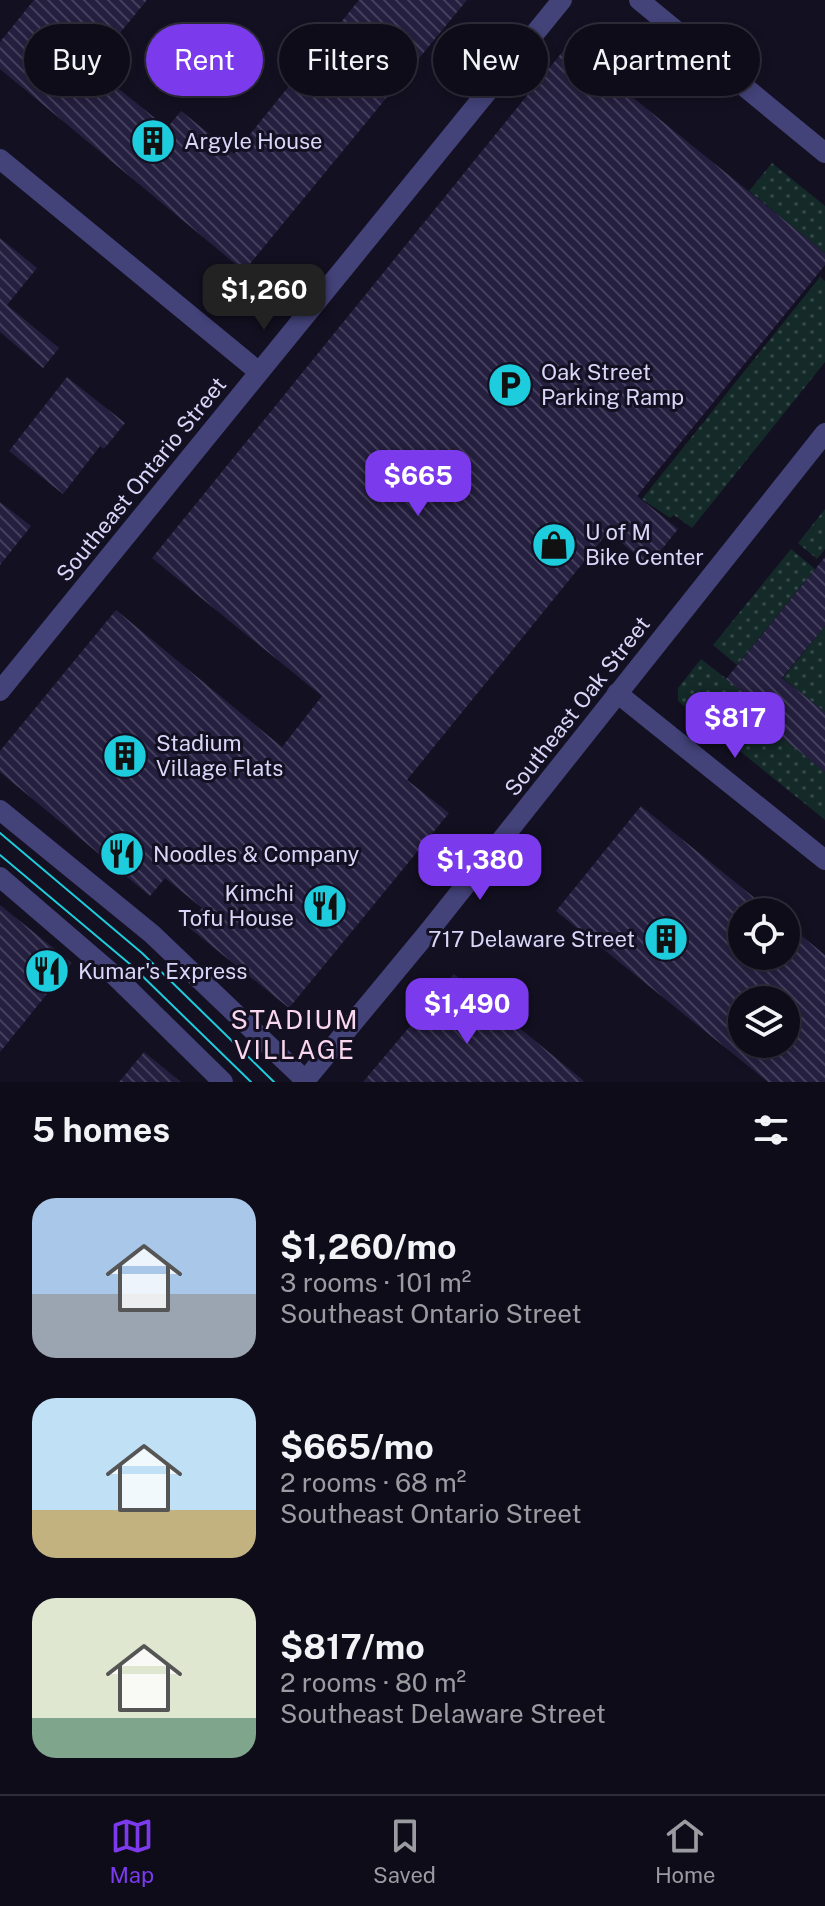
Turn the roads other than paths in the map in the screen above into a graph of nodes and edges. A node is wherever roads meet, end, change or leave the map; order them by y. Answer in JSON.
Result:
{"nodes":[{"id":1,"x":562,"y":0,"type":"edge"},
{"id":2,"x":639,"y":0,"type":"edge"},
{"id":3,"x":825,"y":153,"type":"edge"},
{"id":4,"x":0,"y":159,"type":"edge"},
{"id":5,"x":259,"y":372,"type":"junction"},
{"id":6,"x":825,"y":433,"type":"edge"},
{"id":7,"x":0,"y":691,"type":"edge"},
{"id":8,"x":617,"y":693,"type":"junction"},
{"id":9,"x":0,"y":810,"type":"edge"},
{"id":10,"x":825,"y":860,"type":"edge"},
{"id":11,"x":0,"y":877,"type":"edge"},
{"id":12,"x":306,"y":1081,"type":"edge"},
{"id":13,"x":223,"y":1082,"type":"edge"}],
"edges":[{"from":1,"to":5,"type":"street","name":"Southeast Ontario Street"},
{"from":2,"to":3,"type":"street"},
{"from":4,"to":5,"type":"street"},
{"from":5,"to":7,"type":"street","name":"Southeast Ontario Street"},
{"from":6,"to":8,"type":"street","name":"Southeast Oak Street"},
{"from":8,"to":10,"type":"street"},
{"from":8,"to":12,"type":"street","name":"Southeast Oak Street"},
{"from":9,"to":12,"type":"street"},
{"from":11,"to":13,"type":"street"}]}
